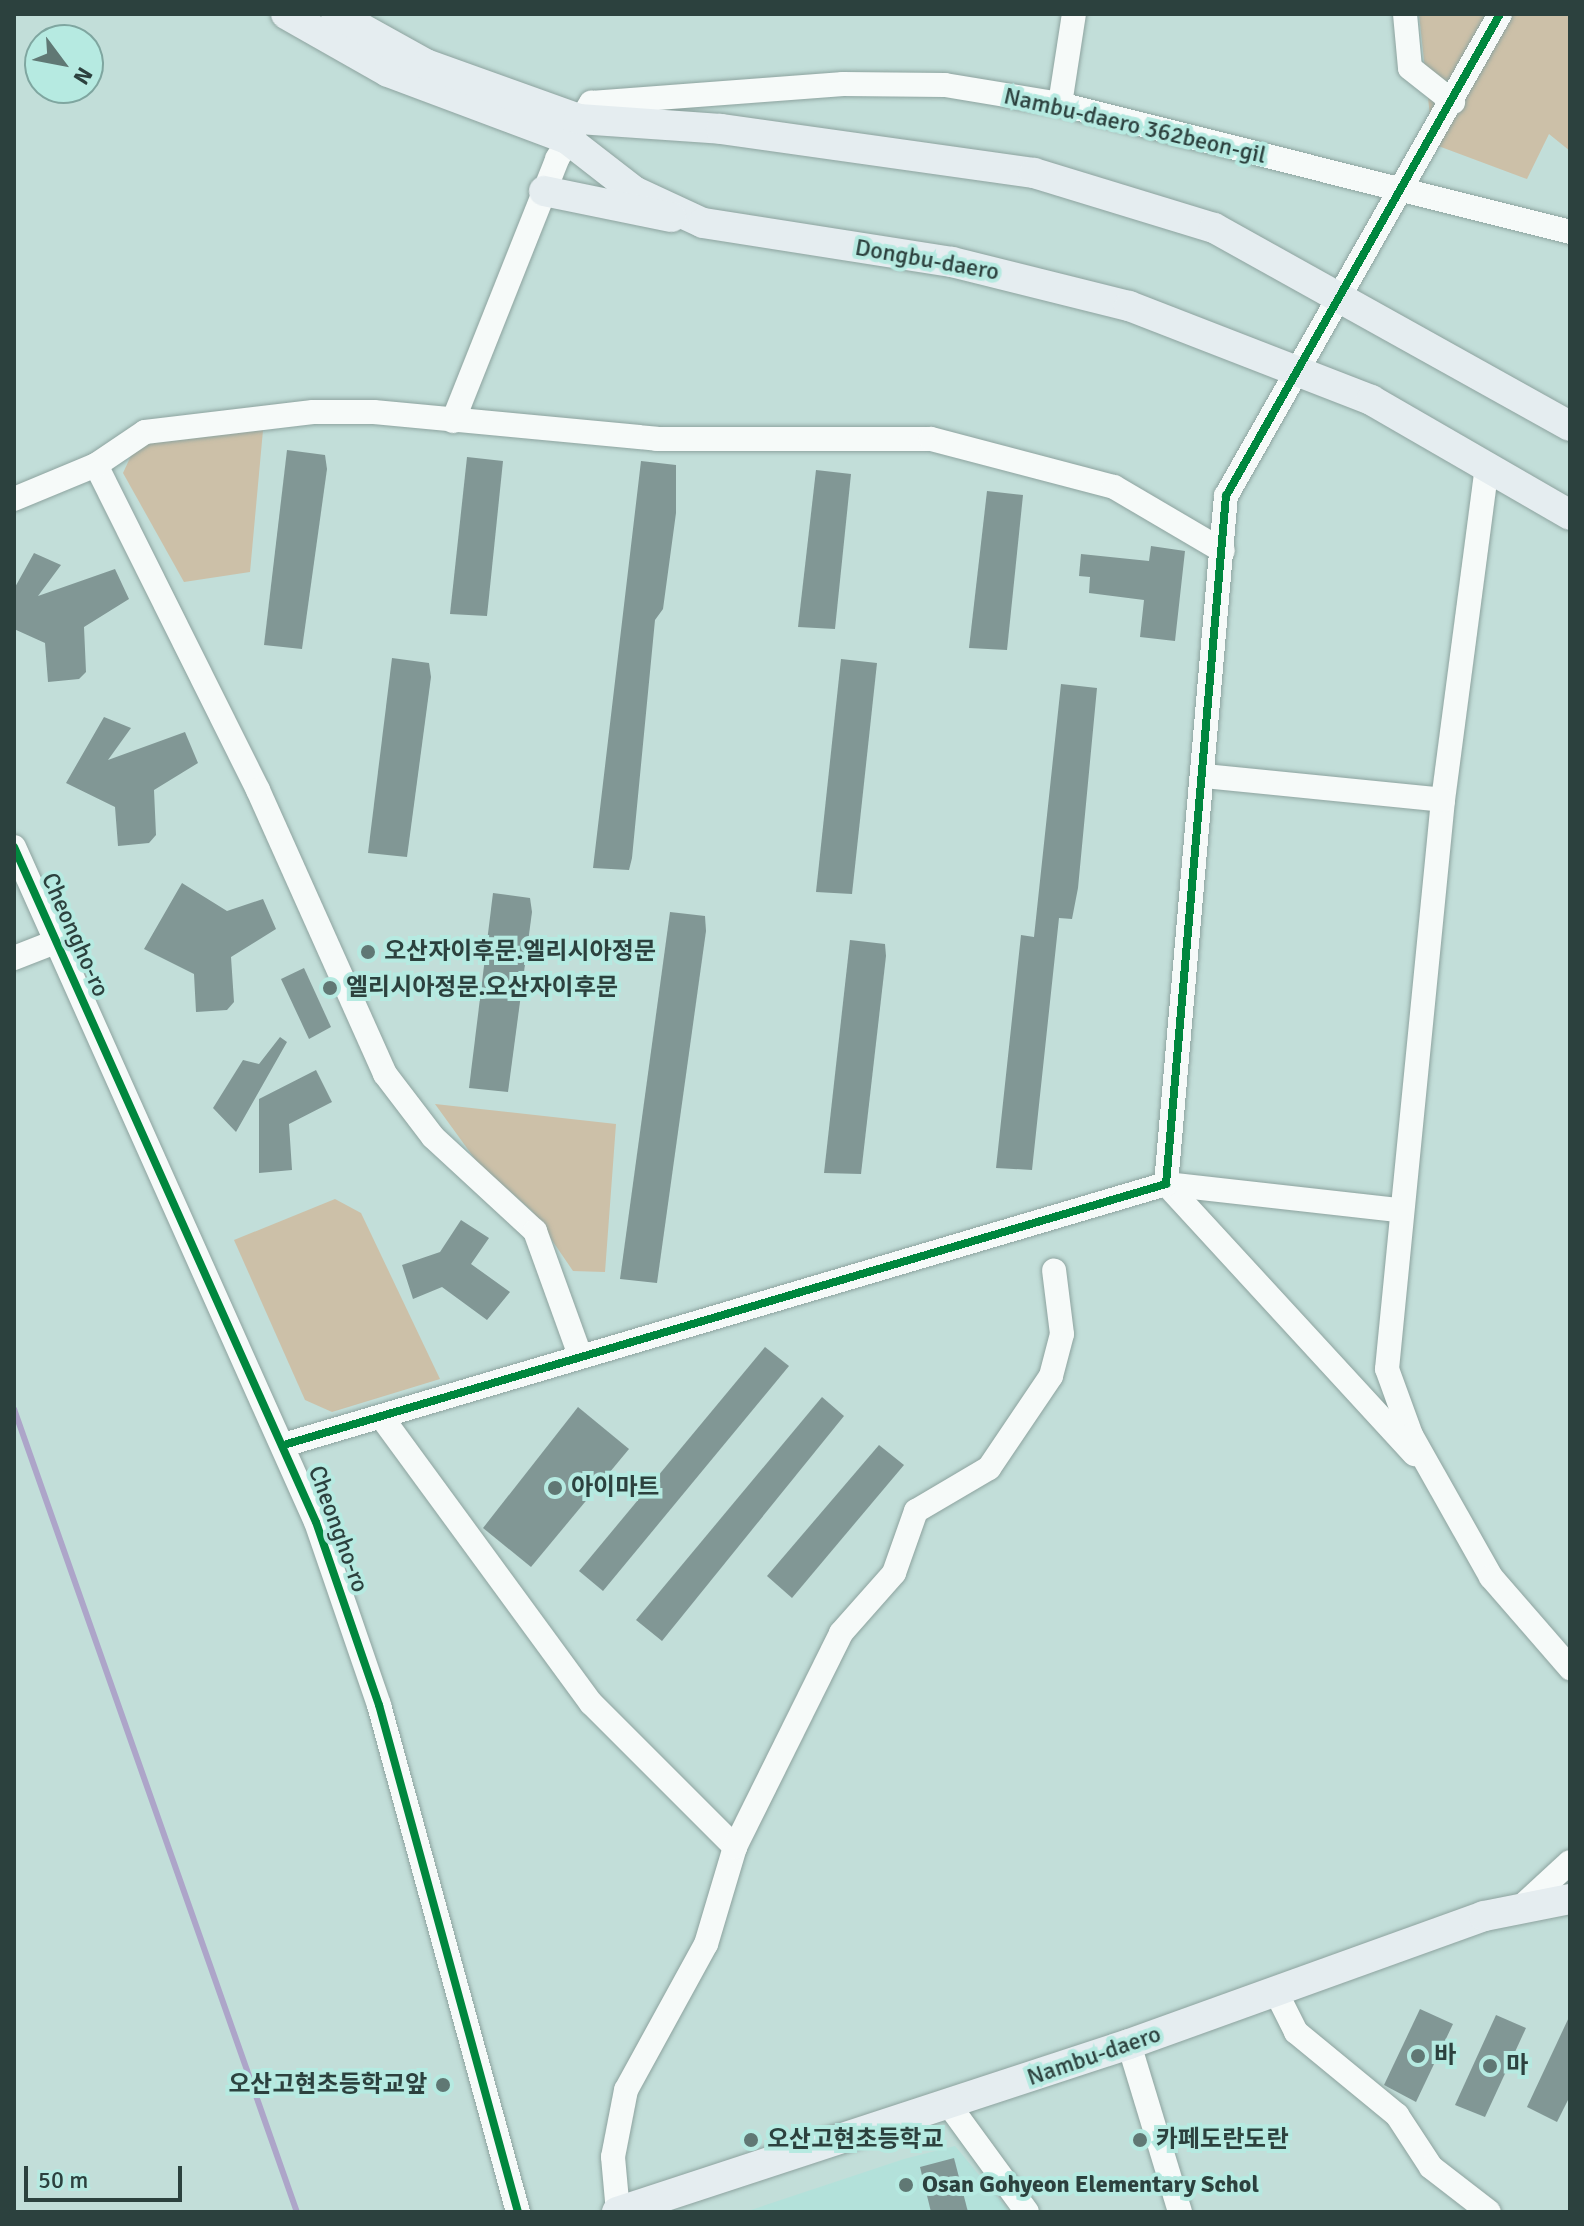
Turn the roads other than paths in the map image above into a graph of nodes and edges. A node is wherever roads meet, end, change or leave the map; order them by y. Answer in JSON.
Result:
{"nodes":[{"id":1,"x":286,"y":14,"type":"edge"},
{"id":2,"x":336,"y":14,"type":"edge"},
{"id":3,"x":1074,"y":14,"type":"edge"},
{"id":4,"x":1405,"y":14,"type":"edge"},
{"id":5,"x":1500,"y":14,"type":"edge"},
{"id":6,"x":1453,"y":102,"type":"junction"},
{"id":7,"x":1060,"y":104,"type":"junction"},
{"id":8,"x":573,"y":129,"type":"junction"},
{"id":9,"x":1401,"y":189,"type":"junction"},
{"id":10,"x":544,"y":191,"type":"junction"},
{"id":11,"x":693,"y":219,"type":"junction"},
{"id":12,"x":1570,"y":232,"type":"edge"},
{"id":13,"x":1342,"y":297,"type":"junction"},
{"id":14,"x":1301,"y":369,"type":"junction"},
{"id":15,"x":453,"y":421,"type":"junction"},
{"id":16,"x":1570,"y":426,"type":"edge"},
{"id":17,"x":96,"y":465,"type":"junction"},
{"id":18,"x":1487,"y":466,"type":"junction"},
{"id":19,"x":14,"y":499,"type":"edge"},
{"id":20,"x":1570,"y":515,"type":"edge"},
{"id":21,"x":1223,"y":551,"type":"junction"},
{"id":22,"x":1204,"y":776,"type":"junction"},
{"id":23,"x":1443,"y":800,"type":"junction"},
{"id":24,"x":14,"y":847,"type":"edge"},
{"id":25,"x":55,"y":942,"type":"junction"},
{"id":26,"x":14,"y":958,"type":"edge"},
{"id":27,"x":1166,"y":1184,"type":"junction"},
{"id":28,"x":1398,"y":1210,"type":"junction"},
{"id":29,"x":1054,"y":1270,"type":"dead end"},
{"id":30,"x":580,"y":1355,"type":"junction"},
{"id":31,"x":1387,"y":1369,"type":"junction"},
{"id":32,"x":1354,"y":1389,"type":"junction"},
{"id":33,"x":383,"y":1419,"type":"junction"},
{"id":34,"x":287,"y":1444,"type":"junction"},
{"id":35,"x":1434,"y":1476,"type":"junction"},
{"id":36,"x":1570,"y":1668,"type":"edge"},
{"id":37,"x":735,"y":1847,"type":"junction"},
{"id":38,"x":1570,"y":1862,"type":"edge"},
{"id":39,"x":1570,"y":1899,"type":"edge"},
{"id":40,"x":1519,"y":1909,"type":"junction"},
{"id":41,"x":1276,"y":1992,"type":"junction"},
{"id":42,"x":1129,"y":2044,"type":"junction"},
{"id":43,"x":949,"y":2105,"type":"junction"},
{"id":44,"x":518,"y":2212,"type":"edge"},
{"id":45,"x":617,"y":2212,"type":"edge"},
{"id":46,"x":1027,"y":2212,"type":"edge"},
{"id":47,"x":1180,"y":2212,"type":"edge"},
{"id":48,"x":1489,"y":2212,"type":"edge"}],
"edges":[{"from":1,"to":8,"type":"main road","name":"Dongbu-daero"},
{"from":2,"to":8,"type":"main road","name":"Dongbu-daero"},
{"from":3,"to":7,"type":"street"},
{"from":4,"to":6,"type":"street"},
{"from":5,"to":6,"type":"street"},
{"from":6,"to":9,"type":"street"},
{"from":7,"to":8,"type":"street","name":"Nambu-daero 362beon-gil"},
{"from":7,"to":9,"type":"street","name":"Nambu-daero 362beon-gil"},
{"from":8,"to":10,"type":"street"},
{"from":8,"to":11,"type":"main road","name":"Dongbu-daero"},
{"from":8,"to":13,"type":"main road","name":"Dongbu-daero"},
{"from":9,"to":12,"type":"street","name":"Nambu-daero 362beon-gil"},
{"from":9,"to":13,"type":"street"},
{"from":10,"to":11,"type":"main road"},
{"from":10,"to":15,"type":"street"},
{"from":11,"to":14,"type":"main road","name":"Dongbu-daero"},
{"from":13,"to":14,"type":"street"},
{"from":13,"to":16,"type":"main road","name":"Dongbu-daero"},
{"from":14,"to":18,"type":"main road","name":"Dongbu-daero"},
{"from":14,"to":21,"type":"street"},
{"from":15,"to":17,"type":"street"},
{"from":15,"to":21,"type":"street"},
{"from":17,"to":19,"type":"street"},
{"from":17,"to":30,"type":"street"},
{"from":18,"to":20,"type":"main road","name":"Dongbu-daero"},
{"from":18,"to":23,"type":"street"},
{"from":21,"to":22,"type":"street"},
{"from":22,"to":23,"type":"street"},
{"from":22,"to":27,"type":"street"},
{"from":23,"to":28,"type":"street"},
{"from":24,"to":25,"type":"street","name":"Cheongho-ro"},
{"from":25,"to":26,"type":"street"},
{"from":25,"to":34,"type":"street","name":"Cheongho-ro"},
{"from":27,"to":28,"type":"street"},
{"from":27,"to":30,"type":"street"},
{"from":27,"to":32,"type":"street"},
{"from":28,"to":31,"type":"street"},
{"from":29,"to":37,"type":"street"},
{"from":30,"to":33,"type":"street"},
{"from":31,"to":32,"type":"street"},
{"from":31,"to":35,"type":"street"},
{"from":32,"to":35,"type":"street"},
{"from":33,"to":34,"type":"street"},
{"from":33,"to":37,"type":"street"},
{"from":34,"to":44,"type":"street","name":"Cheongho-ro"},
{"from":35,"to":36,"type":"street"},
{"from":37,"to":45,"type":"street"},
{"from":38,"to":40,"type":"street"},
{"from":39,"to":40,"type":"main road","name":"Nambu-daero"},
{"from":40,"to":41,"type":"main road","name":"Nambu-daero"},
{"from":41,"to":42,"type":"main road","name":"Nambu-daero"},
{"from":41,"to":48,"type":"street"},
{"from":42,"to":43,"type":"main road","name":"Nambu-daero"},
{"from":42,"to":47,"type":"street"},
{"from":43,"to":45,"type":"main road","name":"Nambu-daero"},
{"from":43,"to":46,"type":"street"}]}
